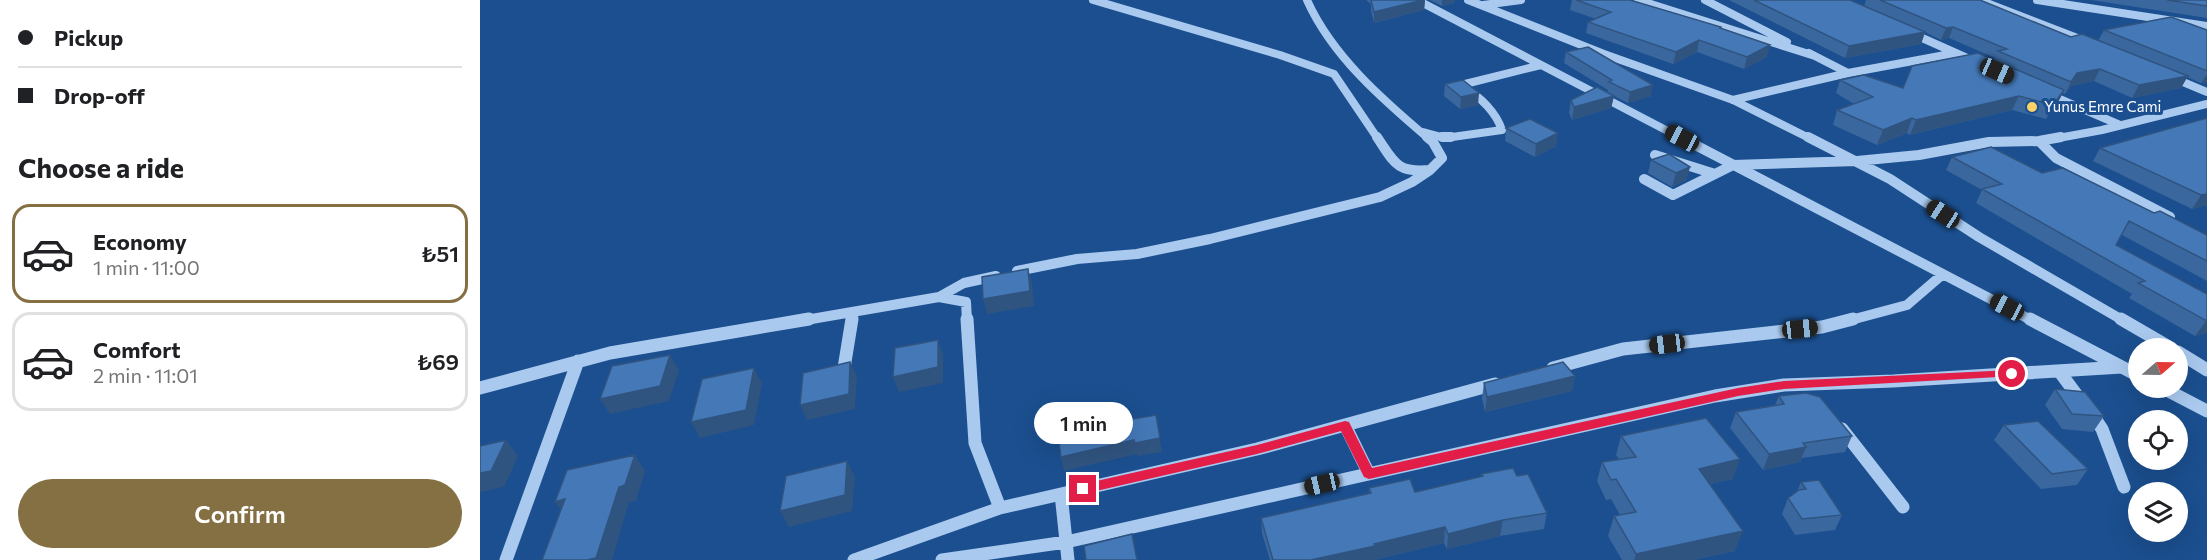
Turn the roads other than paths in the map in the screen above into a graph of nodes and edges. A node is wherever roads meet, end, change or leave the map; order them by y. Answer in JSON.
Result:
{"nodes":[{"id":1,"x":1093,"y":0,"type":"edge"},
{"id":2,"x":1307,"y":0,"type":"edge"},
{"id":3,"x":1417,"y":0,"type":"edge"},
{"id":4,"x":1468,"y":0,"type":"edge"},
{"id":5,"x":1521,"y":0,"type":"edge"},
{"id":6,"x":1638,"y":0,"type":"edge"},
{"id":7,"x":1705,"y":0,"type":"edge"},
{"id":8,"x":1979,"y":0,"type":"edge"},
{"id":9,"x":2037,"y":0,"type":"edge"},
{"id":10,"x":2053,"y":1,"type":"edge"},
{"id":11,"x":1482,"y":5,"type":"junction"},
{"id":12,"x":2171,"y":21,"type":"junction"},
{"id":13,"x":2207,"y":26,"type":"edge"},
{"id":14,"x":1902,"y":29,"type":"edge"},
{"id":15,"x":2207,"y":33,"type":"edge"},
{"id":16,"x":2094,"y":45,"type":"edge"},
{"id":17,"x":1957,"y":53,"type":"junction"},
{"id":18,"x":1815,"y":56,"type":"junction"},
{"id":19,"x":1541,"y":65,"type":"junction"},
{"id":20,"x":1989,"y":67,"type":"edge"},
{"id":21,"x":1848,"y":73,"type":"junction"},
{"id":22,"x":2166,"y":75,"type":"edge"},
{"id":23,"x":2044,"y":92,"type":"edge"},
{"id":24,"x":2207,"y":92,"type":"edge"},
{"id":25,"x":1734,"y":100,"type":"junction"},
{"id":26,"x":2207,"y":104,"type":"edge"},
{"id":27,"x":2120,"y":126,"type":"junction"},
{"id":28,"x":1420,"y":131,"type":"junction"},
{"id":29,"x":2039,"y":141,"type":"junction"},
{"id":30,"x":1655,"y":155,"type":"dead end"},
{"id":31,"x":1857,"y":161,"type":"junction"},
{"id":32,"x":1733,"y":165,"type":"junction"},
{"id":33,"x":1430,"y":170,"type":"junction"},
{"id":34,"x":1714,"y":174,"type":"junction"},
{"id":35,"x":1644,"y":179,"type":"dead end"},
{"id":36,"x":2184,"y":224,"type":"edge"},
{"id":37,"x":1943,"y":274,"type":"junction"},
{"id":38,"x":939,"y":297,"type":"junction"},
{"id":39,"x":853,"y":313,"type":"junction"},
{"id":40,"x":2154,"y":338,"type":"edge"},
{"id":41,"x":2188,"y":358,"type":"edge"},
{"id":42,"x":578,"y":361,"type":"junction"},
{"id":43,"x":2122,"y":366,"type":"junction"},
{"id":44,"x":844,"y":369,"type":"edge"},
{"id":45,"x":1545,"y":370,"type":"edge"},
{"id":46,"x":2128,"y":370,"type":"edge"},
{"id":47,"x":2207,"y":370,"type":"edge"},
{"id":48,"x":2059,"y":371,"type":"junction"},
{"id":49,"x":1512,"y":380,"type":"edge"},
{"id":50,"x":480,"y":388,"type":"edge"},
{"id":51,"x":2182,"y":398,"type":"edge"},
{"id":52,"x":2184,"y":398,"type":"edge"},
{"id":53,"x":2207,"y":404,"type":"edge"},
{"id":54,"x":2207,"y":411,"type":"edge"},
{"id":55,"x":1835,"y":419,"type":"edge"},
{"id":56,"x":1345,"y":425,"type":"junction"},
{"id":57,"x":1369,"y":474,"type":"junction"},
{"id":58,"x":2124,"y":487,"type":"dead end"},
{"id":59,"x":1061,"y":494,"type":"junction"},
{"id":60,"x":1903,"y":507,"type":"dead end"},
{"id":61,"x":1000,"y":508,"type":"junction"},
{"id":62,"x":1066,"y":542,"type":"junction"},
{"id":63,"x":506,"y":560,"type":"edge"},
{"id":64,"x":854,"y":560,"type":"edge"},
{"id":65,"x":942,"y":560,"type":"edge"},
{"id":66,"x":1068,"y":560,"type":"edge"}],
"edges":[{"from":1,"to":33,"type":"street"},
{"from":2,"to":28,"type":"street"},
{"from":3,"to":19,"type":"street"},
{"from":4,"to":11,"type":"street"},
{"from":5,"to":11,"type":"street"},
{"from":6,"to":18,"type":"street"},
{"from":7,"to":18,"type":"street"},
{"from":8,"to":16,"type":"street"},
{"from":9,"to":10,"type":"street"},
{"from":10,"to":12,"type":"street"},
{"from":11,"to":25,"type":"street"},
{"from":12,"to":13,"type":"street"},
{"from":12,"to":15,"type":"street"},
{"from":14,"to":17,"type":"street"},
{"from":17,"to":20,"type":"street"},
{"from":17,"to":21,"type":"street"},
{"from":18,"to":21,"type":"street"},
{"from":19,"to":28,"type":"street"},
{"from":19,"to":32,"type":"street"},
{"from":21,"to":25,"type":"street"},
{"from":22,"to":24,"type":"street"},
{"from":23,"to":27,"type":"street"},
{"from":25,"to":31,"type":"street"},
{"from":26,"to":27,"type":"street"},
{"from":27,"to":29,"type":"street"},
{"from":28,"to":33,"type":"street"},
{"from":29,"to":31,"type":"street"},
{"from":29,"to":36,"type":"street"},
{"from":30,"to":34,"type":"street"},
{"from":31,"to":32,"type":"street"},
{"from":31,"to":40,"type":"street"},
{"from":32,"to":34,"type":"street"},
{"from":32,"to":37,"type":"street"},
{"from":33,"to":38,"type":"street"},
{"from":34,"to":35,"type":"street"},
{"from":37,"to":43,"type":"street"},
{"from":37,"to":45,"type":"street"},
{"from":38,"to":39,"type":"street"},
{"from":38,"to":61,"type":"street"},
{"from":39,"to":42,"type":"street"},
{"from":39,"to":44,"type":"street"},
{"from":41,"to":47,"type":"street"},
{"from":42,"to":50,"type":"street"},
{"from":42,"to":63,"type":"street"},
{"from":43,"to":46,"type":"street"},
{"from":43,"to":48,"type":"street"},
{"from":48,"to":57,"type":"street"},
{"from":48,"to":58,"type":"street"},
{"from":49,"to":56,"type":"street"},
{"from":51,"to":54,"type":"street"},
{"from":52,"to":53,"type":"street"},
{"from":55,"to":60,"type":"street"},
{"from":56,"to":57,"type":"street"},
{"from":56,"to":59,"type":"street"},
{"from":57,"to":62,"type":"street"},
{"from":59,"to":61,"type":"street"},
{"from":59,"to":62,"type":"street"},
{"from":61,"to":64,"type":"street"},
{"from":62,"to":65,"type":"street"},
{"from":62,"to":66,"type":"street"}]}
